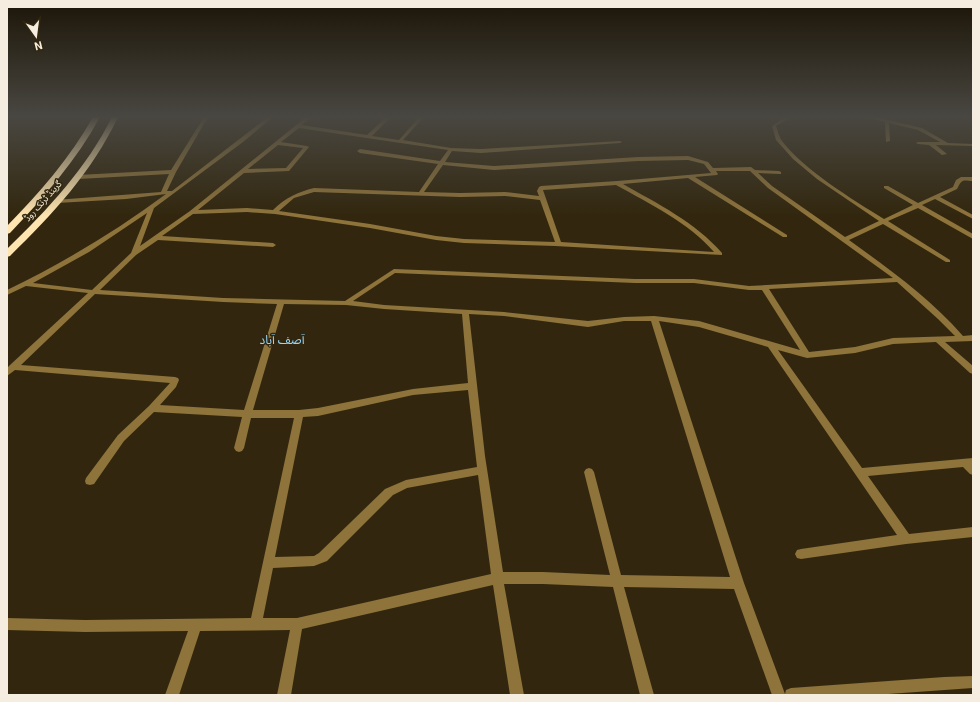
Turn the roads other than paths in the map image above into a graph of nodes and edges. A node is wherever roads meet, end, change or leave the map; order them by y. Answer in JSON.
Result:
{"nodes":[{"id":1,"x":451,"y":149,"type":"edge"},
{"id":2,"x":77,"y":150,"type":"edge"},
{"id":3,"x":98,"y":150,"type":"edge"},
{"id":4,"x":186,"y":150,"type":"edge"},
{"id":5,"x":229,"y":150,"type":"edge"},
{"id":6,"x":269,"y":150,"type":"edge"},
{"id":7,"x":305,"y":150,"type":"edge"},
{"id":8,"x":462,"y":150,"type":"edge"},
{"id":9,"x":500,"y":150,"type":"edge"},
{"id":10,"x":786,"y":150,"type":"edge"},
{"id":11,"x":938,"y":150,"type":"edge"},
{"id":12,"x":360,"y":151,"type":"dead end"},
{"id":13,"x":944,"y":154,"type":"dead end"},
{"id":14,"x":441,"y":163,"type":"junction"},
{"id":15,"x":712,"y":170,"type":"junction"},
{"id":16,"x":243,"y":171,"type":"junction"},
{"id":17,"x":753,"y":171,"type":"junction"},
{"id":18,"x":173,"y":172,"type":"junction"},
{"id":19,"x":779,"y":172,"type":"dead end"},
{"id":20,"x":689,"y":176,"type":"junction"},
{"id":21,"x":78,"y":177,"type":"junction"},
{"id":22,"x":973,"y":179,"type":"edge"},
{"id":23,"x":616,"y":183,"type":"junction"},
{"id":24,"x":886,"y":187,"type":"dead end"},
{"id":25,"x":175,"y":192,"type":"junction"},
{"id":26,"x":163,"y":193,"type":"junction"},
{"id":27,"x":421,"y":193,"type":"junction"},
{"id":28,"x":935,"y":197,"type":"junction"},
{"id":29,"x":542,"y":198,"type":"junction"},
{"id":30,"x":57,"y":201,"type":"junction"},
{"id":31,"x":918,"y":206,"type":"junction"},
{"id":32,"x":152,"y":209,"type":"junction"},
{"id":33,"x":192,"y":212,"type":"junction"},
{"id":34,"x":275,"y":212,"type":"junction"},
{"id":35,"x":973,"y":217,"type":"edge"},
{"id":36,"x":885,"y":221,"type":"junction"},
{"id":37,"x":7,"y":232,"type":"edge"},
{"id":38,"x":785,"y":236,"type":"dead end"},
{"id":39,"x":973,"y":237,"type":"edge"},
{"id":40,"x":158,"y":238,"type":"junction"},
{"id":41,"x":845,"y":239,"type":"junction"},
{"id":42,"x":273,"y":245,"type":"dead end"},
{"id":43,"x":559,"y":245,"type":"junction"},
{"id":44,"x":7,"y":254,"type":"edge"},
{"id":45,"x":134,"y":254,"type":"junction"},
{"id":46,"x":948,"y":261,"type":"dead end"},
{"id":47,"x":900,"y":280,"type":"junction"},
{"id":48,"x":25,"y":284,"type":"junction"},
{"id":49,"x":764,"y":287,"type":"junction"},
{"id":50,"x":94,"y":292,"type":"junction"},
{"id":51,"x":7,"y":293,"type":"edge"},
{"id":52,"x":281,"y":303,"type":"junction"},
{"id":53,"x":346,"y":303,"type":"junction"},
{"id":54,"x":465,"y":312,"type":"junction"},
{"id":55,"x":654,"y":318,"type":"junction"},
{"id":56,"x":960,"y":337,"type":"junction"},
{"id":57,"x":973,"y":338,"type":"edge"},
{"id":58,"x":937,"y":339,"type":"junction"},
{"id":59,"x":771,"y":345,"type":"junction"},
{"id":60,"x":806,"y":354,"type":"junction"},
{"id":61,"x":10,"y":370,"type":"edge"},
{"id":62,"x":973,"y":371,"type":"edge"},
{"id":63,"x":472,"y":386,"type":"junction"},
{"id":64,"x":152,"y":408,"type":"junction"},
{"id":65,"x":247,"y":414,"type":"junction"},
{"id":66,"x":299,"y":414,"type":"junction"},
{"id":67,"x":239,"y":448,"type":"dead end"},
{"id":68,"x":969,"y":463,"type":"edge"},
{"id":69,"x":482,"y":470,"type":"junction"},
{"id":70,"x":973,"y":471,"type":"edge"},
{"id":71,"x":589,"y":472,"type":"dead end"},
{"id":72,"x":860,"y":472,"type":"junction"},
{"id":73,"x":90,"y":481,"type":"dead end"},
{"id":74,"x":973,"y":532,"type":"edge"},
{"id":75,"x":906,"y":539,"type":"junction"},
{"id":76,"x":801,"y":554,"type":"dead end"},
{"id":77,"x":269,"y":563,"type":"junction"},
{"id":78,"x":497,"y":578,"type":"junction"},
{"id":79,"x":617,"y":581,"type":"junction"},
{"id":80,"x":738,"y":583,"type":"junction"},
{"id":81,"x":7,"y":624,"type":"edge"},
{"id":82,"x":256,"y":624,"type":"junction"},
{"id":83,"x":297,"y":624,"type":"junction"},
{"id":84,"x":196,"y":625,"type":"junction"},
{"id":85,"x":973,"y":682,"type":"edge"},
{"id":86,"x":172,"y":695,"type":"edge"},
{"id":87,"x":284,"y":695,"type":"edge"},
{"id":88,"x":517,"y":695,"type":"edge"},
{"id":89,"x":647,"y":695,"type":"edge"},
{"id":90,"x":779,"y":695,"type":"edge"},
{"id":91,"x":791,"y":695,"type":"edge"}],
"edges":[{"from":1,"to":14,"type":"street"},
{"from":2,"to":37,"type":"highway","name":"گرینڈ ٹرنک روڈ"},
{"from":3,"to":21,"type":"highway","name":"گرینڈ ٹرنک روڈ"},
{"from":4,"to":18,"type":"street"},
{"from":5,"to":25,"type":"street"},
{"from":6,"to":16,"type":"street"},
{"from":7,"to":16,"type":"street"},
{"from":8,"to":9,"type":"street"},
{"from":10,"to":36,"type":"street"},
{"from":11,"to":13,"type":"street"},
{"from":12,"to":14,"type":"street"},
{"from":14,"to":15,"type":"street"},
{"from":14,"to":27,"type":"street"},
{"from":15,"to":17,"type":"street"},
{"from":15,"to":20,"type":"street"},
{"from":16,"to":33,"type":"street"},
{"from":17,"to":19,"type":"street"},
{"from":17,"to":41,"type":"street"},
{"from":18,"to":21,"type":"street"},
{"from":18,"to":26,"type":"street"},
{"from":20,"to":23,"type":"street"},
{"from":20,"to":38,"type":"street"},
{"from":21,"to":30,"type":"highway","name":"گرینڈ ٹرنک روڈ"},
{"from":22,"to":28,"type":"street"},
{"from":23,"to":29,"type":"street"},
{"from":23,"to":43,"type":"street"},
{"from":24,"to":31,"type":"street"},
{"from":25,"to":26,"type":"street"},
{"from":25,"to":32,"type":"street"},
{"from":26,"to":30,"type":"street"},
{"from":27,"to":29,"type":"street"},
{"from":27,"to":34,"type":"street"},
{"from":28,"to":31,"type":"street"},
{"from":28,"to":35,"type":"street"},
{"from":29,"to":43,"type":"street"},
{"from":30,"to":44,"type":"highway","name":"گرینڈ ٹرنک روڈ"},
{"from":31,"to":36,"type":"street"},
{"from":31,"to":39,"type":"street"},
{"from":32,"to":45,"type":"street"},
{"from":32,"to":48,"type":"street"},
{"from":33,"to":34,"type":"street"},
{"from":33,"to":40,"type":"street"},
{"from":34,"to":43,"type":"street"},
{"from":36,"to":41,"type":"street"},
{"from":36,"to":46,"type":"street"},
{"from":40,"to":42,"type":"street"},
{"from":40,"to":45,"type":"street"},
{"from":41,"to":47,"type":"street"},
{"from":45,"to":50,"type":"street"},
{"from":47,"to":49,"type":"street"},
{"from":47,"to":56,"type":"street"},
{"from":48,"to":50,"type":"street"},
{"from":48,"to":51,"type":"street"},
{"from":49,"to":53,"type":"street"},
{"from":49,"to":60,"type":"street"},
{"from":50,"to":52,"type":"street"},
{"from":50,"to":61,"type":"street"},
{"from":52,"to":53,"type":"street"},
{"from":52,"to":65,"type":"street"},
{"from":53,"to":54,"type":"street"},
{"from":54,"to":55,"type":"street"},
{"from":54,"to":63,"type":"street"},
{"from":55,"to":59,"type":"street"},
{"from":55,"to":80,"type":"street"},
{"from":56,"to":57,"type":"street"},
{"from":56,"to":58,"type":"street"},
{"from":58,"to":60,"type":"street"},
{"from":58,"to":62,"type":"street"},
{"from":59,"to":60,"type":"street"},
{"from":59,"to":72,"type":"street"},
{"from":61,"to":64,"type":"street"},
{"from":63,"to":66,"type":"street"},
{"from":63,"to":69,"type":"street"},
{"from":64,"to":65,"type":"street"},
{"from":64,"to":73,"type":"street"},
{"from":65,"to":66,"type":"street"},
{"from":65,"to":67,"type":"street"},
{"from":66,"to":77,"type":"street"},
{"from":68,"to":70,"type":"street"},
{"from":68,"to":72,"type":"street"},
{"from":69,"to":77,"type":"street"},
{"from":69,"to":78,"type":"street"},
{"from":71,"to":79,"type":"street"},
{"from":72,"to":75,"type":"street"},
{"from":74,"to":75,"type":"street"},
{"from":75,"to":76,"type":"street"},
{"from":77,"to":82,"type":"street"},
{"from":78,"to":79,"type":"street"},
{"from":78,"to":83,"type":"street"},
{"from":78,"to":88,"type":"street"},
{"from":79,"to":80,"type":"street"},
{"from":79,"to":89,"type":"street"},
{"from":80,"to":90,"type":"street"},
{"from":81,"to":84,"type":"street"},
{"from":82,"to":83,"type":"street"},
{"from":82,"to":84,"type":"street"},
{"from":83,"to":87,"type":"street"},
{"from":84,"to":86,"type":"street"},
{"from":85,"to":91,"type":"street"}]}
